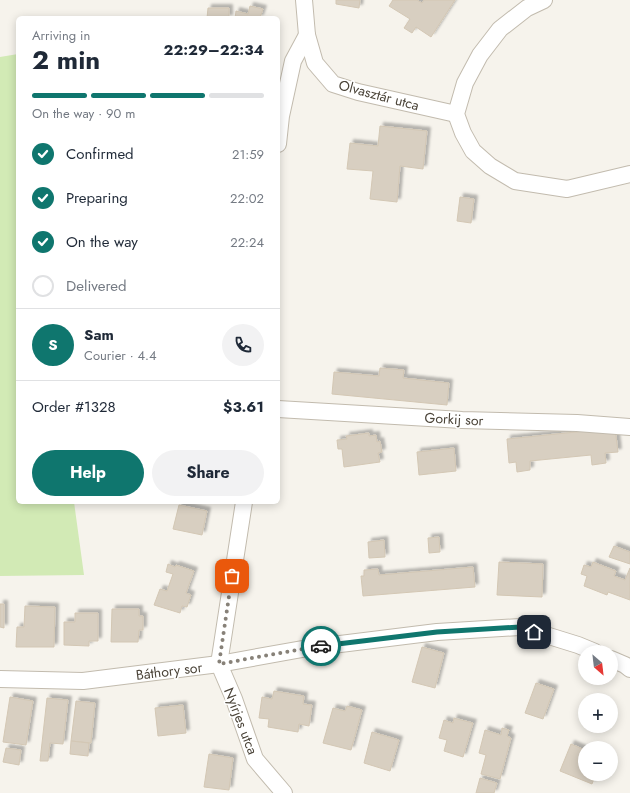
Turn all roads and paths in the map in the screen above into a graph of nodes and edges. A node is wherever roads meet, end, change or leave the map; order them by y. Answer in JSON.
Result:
{"nodes":[{"id":1,"x":304,"y":0,"type":"edge"},
{"id":2,"x":544,"y":0,"type":"edge"},
{"id":3,"x":307,"y":35,"type":"junction"},
{"id":4,"x":456,"y":114,"type":"junction"},
{"id":5,"x":280,"y":125,"type":"edge"},
{"id":6,"x":630,"y":174,"type":"edge"},
{"id":7,"x":280,"y":409,"type":"edge"},
{"id":8,"x":630,"y":427,"type":"edge"},
{"id":9,"x":244,"y":504,"type":"edge"},
{"id":10,"x":578,"y":645,"type":"edge"},
{"id":11,"x":618,"y":662,"type":"edge"},
{"id":12,"x":219,"y":664,"type":"junction"},
{"id":13,"x":630,"y":669,"type":"edge"},
{"id":14,"x":0,"y":680,"type":"edge"},
{"id":15,"x":284,"y":793,"type":"edge"}],
"edges":[{"from":1,"to":3,"type":"street","name":"Olvasztár utca"},
{"from":2,"to":4,"type":"street"},
{"from":3,"to":4,"type":"street","name":"Olvasztár utca"},
{"from":3,"to":5,"type":"street"},
{"from":4,"to":6,"type":"street"},
{"from":7,"to":8,"type":"street","name":"Gorkij sor"},
{"from":9,"to":12,"type":"street"},
{"from":10,"to":12,"type":"street","name":"Báthory sor"},
{"from":11,"to":13,"type":"street"},
{"from":12,"to":14,"type":"street","name":"Báthory sor"},
{"from":12,"to":15,"type":"street","name":"Nyírjes utca"}]}
